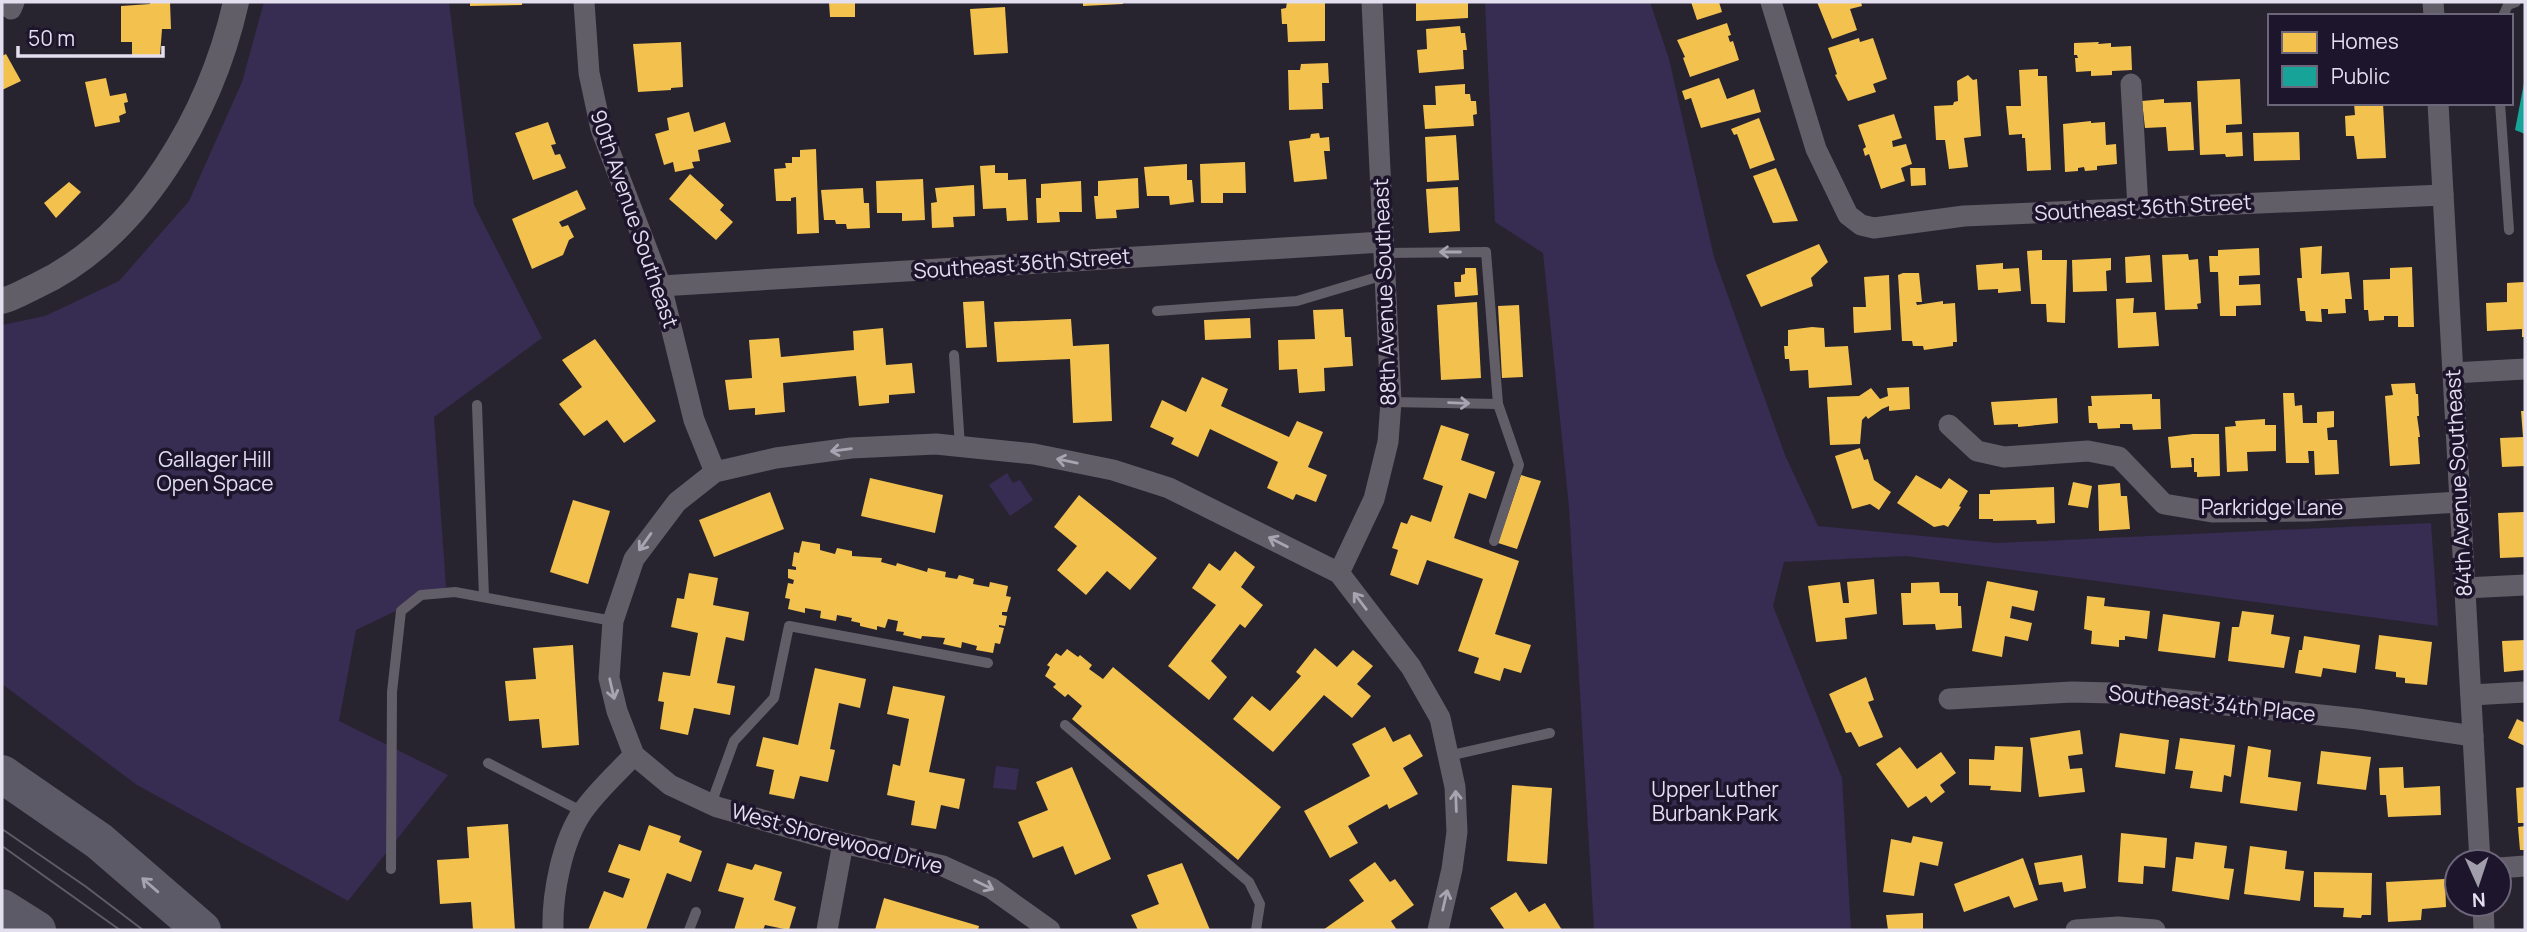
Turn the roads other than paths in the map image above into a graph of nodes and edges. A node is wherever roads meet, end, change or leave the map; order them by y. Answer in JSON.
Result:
{"nodes":[{"id":1,"x":236,"y":2,"type":"edge"},
{"id":2,"x":584,"y":2,"type":"edge"},
{"id":3,"x":1372,"y":2,"type":"edge"},
{"id":4,"x":1770,"y":2,"type":"edge"},
{"id":5,"x":2131,"y":84,"type":"dead end"},
{"id":6,"x":2438,"y":105,"type":"edge"},
{"id":7,"x":2500,"y":105,"type":"edge"},
{"id":8,"x":2443,"y":195,"type":"junction"},
{"id":9,"x":2138,"y":208,"type":"junction"},
{"id":10,"x":2510,"y":230,"type":"dead end"},
{"id":11,"x":1383,"y":247,"type":"junction"},
{"id":12,"x":1384,"y":275,"type":"junction"},
{"id":13,"x":661,"y":286,"type":"junction"},
{"id":14,"x":2,"y":301,"type":"edge"},
{"id":15,"x":1157,"y":312,"type":"dead end"},
{"id":16,"x":954,"y":355,"type":"dead end"},
{"id":17,"x":2525,"y":369,"type":"edge"},
{"id":18,"x":2453,"y":373,"type":"junction"},
{"id":19,"x":1391,"y":402,"type":"junction"},
{"id":20,"x":1498,"y":404,"type":"junction"},
{"id":21,"x":477,"y":405,"type":"dead end"},
{"id":22,"x":1949,"y":425,"type":"dead end"},
{"id":23,"x":960,"y":447,"type":"junction"},
{"id":24,"x":715,"y":472,"type":"junction"},
{"id":25,"x":2460,"y":502,"type":"junction"},
{"id":26,"x":1494,"y":541,"type":"dead end"},
{"id":27,"x":1339,"y":573,"type":"junction"},
{"id":28,"x":2525,"y":585,"type":"edge"},
{"id":29,"x":2465,"y":588,"type":"junction"},
{"id":30,"x":484,"y":597,"type":"junction"},
{"id":31,"x":613,"y":621,"type":"junction"},
{"id":32,"x":988,"y":663,"type":"dead end"},
{"id":33,"x":2525,"y":692,"type":"edge"},
{"id":34,"x":2471,"y":695,"type":"junction"},
{"id":35,"x":1949,"y":699,"type":"dead end"},
{"id":36,"x":1065,"y":725,"type":"dead end"},
{"id":37,"x":1550,"y":733,"type":"dead end"},
{"id":38,"x":2473,"y":736,"type":"junction"},
{"id":39,"x":634,"y":755,"type":"junction"},
{"id":40,"x":1448,"y":756,"type":"junction"},
{"id":41,"x":488,"y":763,"type":"dead end"},
{"id":42,"x":2,"y":774,"type":"edge"},
{"id":43,"x":711,"y":804,"type":"junction"},
{"id":44,"x":583,"y":811,"type":"junction"},
{"id":45,"x":843,"y":843,"type":"junction"},
{"id":46,"x":2479,"y":848,"type":"edge"},
{"id":47,"x":391,"y":869,"type":"dead end"},
{"id":48,"x":2,"y":908,"type":"edge"},
{"id":49,"x":696,"y":912,"type":"dead end"},
{"id":50,"x":37,"y":930,"type":"edge"},
{"id":51,"x":202,"y":930,"type":"edge"},
{"id":52,"x":553,"y":930,"type":"edge"},
{"id":53,"x":689,"y":930,"type":"edge"},
{"id":54,"x":827,"y":930,"type":"edge"},
{"id":55,"x":1050,"y":930,"type":"edge"},
{"id":56,"x":1256,"y":930,"type":"edge"},
{"id":57,"x":1438,"y":930,"type":"edge"},
{"id":58,"x":2076,"y":930,"type":"edge"},
{"id":59,"x":2154,"y":930,"type":"edge"}],
"edges":[{"from":1,"to":14,"type":"street"},
{"from":2,"to":13,"type":"street","name":"90th Avenue Southeast"},
{"from":3,"to":11,"type":"street","name":"88th Avenue Southeast"},
{"from":4,"to":9,"type":"street","name":"Southeast 36th Street"},
{"from":5,"to":9,"type":"street"},
{"from":6,"to":8,"type":"street","name":"84th Avenue Southeast"},
{"from":7,"to":10,"type":"lane"},
{"from":8,"to":9,"type":"street","name":"Southeast 36th Street"},
{"from":8,"to":18,"type":"street","name":"84th Avenue Southeast"},
{"from":11,"to":12,"type":"street","name":"88th Avenue Southeast"},
{"from":11,"to":13,"type":"street","name":"Southeast 36th Street"},
{"from":20,"to":11,"type":"lane","name":"Southeast 36th Street","one_way":true},
{"from":12,"to":15,"type":"lane"},
{"from":12,"to":19,"type":"street","name":"88th Avenue Southeast"},
{"from":13,"to":24,"type":"street","name":"90th Avenue Southeast"},
{"from":16,"to":23,"type":"lane"},
{"from":17,"to":18,"type":"street"},
{"from":18,"to":25,"type":"street","name":"84th Avenue Southeast"},
{"from":19,"to":20,"type":"lane","one_way":true},
{"from":19,"to":27,"type":"street","name":"88th Avenue Southeast"},
{"from":20,"to":26,"type":"lane"},
{"from":21,"to":30,"type":"lane"},
{"from":22,"to":25,"type":"street","name":"Parkridge Lane"},
{"from":23,"to":24,"type":"street","one_way":true},
{"from":27,"to":23,"type":"street","one_way":true},
{"from":24,"to":31,"type":"street","name":"West Shorewood Drive","one_way":true},
{"from":25,"to":29,"type":"street","name":"84th Avenue Southeast"},
{"from":40,"to":27,"type":"street","one_way":true},
{"from":28,"to":29,"type":"street"},
{"from":29,"to":34,"type":"street","name":"84th Avenue Southeast"},
{"from":30,"to":31,"type":"lane"},
{"from":30,"to":47,"type":"lane"},
{"from":31,"to":39,"type":"street","name":"West Shorewood Drive","one_way":true},
{"from":32,"to":43,"type":"lane"},
{"from":33,"to":34,"type":"street"},
{"from":34,"to":38,"type":"street","name":"84th Avenue Southeast"},
{"from":35,"to":38,"type":"street","name":"Southeast 34th Place"},
{"from":36,"to":56,"type":"lane"},
{"from":37,"to":40,"type":"lane"},
{"from":38,"to":46,"type":"street","name":"84th Avenue Southeast"},
{"from":39,"to":43,"type":"street","name":"West Shorewood Drive"},
{"from":39,"to":44,"type":"street"},
{"from":57,"to":40,"type":"street","one_way":true},
{"from":41,"to":44,"type":"lane"},
{"from":51,"to":42,"type":"highway","one_way":true},
{"from":43,"to":45,"type":"street","name":"West Shorewood Drive"},
{"from":44,"to":52,"type":"street"},
{"from":45,"to":54,"type":"street"},
{"from":45,"to":55,"type":"street","name":"West Shorewood Drive","one_way":true},
{"from":48,"to":50,"type":"highway"},
{"from":49,"to":53,"type":"lane"},
{"from":58,"to":59,"type":"street"}]}
